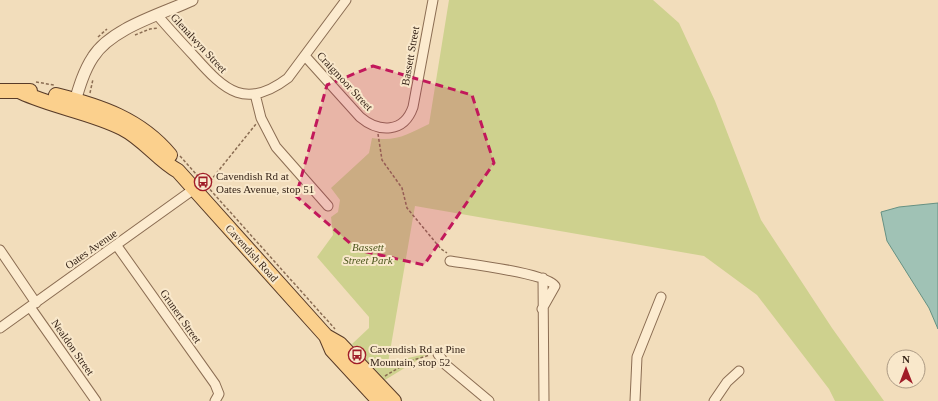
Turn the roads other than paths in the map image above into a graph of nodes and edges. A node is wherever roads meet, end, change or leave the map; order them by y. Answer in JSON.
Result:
{"nodes":[{"id":1,"x":192,"y":0,"type":"edge"},
{"id":2,"x":346,"y":0,"type":"edge"},
{"id":3,"x":433,"y":0,"type":"edge"},
{"id":4,"x":158,"y":16,"type":"junction"},
{"id":5,"x":305,"y":56,"type":"junction"},
{"id":6,"x":0,"y":91,"type":"edge"},
{"id":7,"x":255,"y":94,"type":"junction"},
{"id":8,"x":74,"y":104,"type":"junction"},
{"id":9,"x":379,"y":127,"type":"joint"},
{"id":10,"x":201,"y":187,"type":"junction"},
{"id":11,"x":328,"y":206,"type":"dead end"},
{"id":12,"x":117,"y":246,"type":"junction"},
{"id":13,"x":0,"y":250,"type":"edge"},
{"id":14,"x":450,"y":261,"type":"road end"},
{"id":15,"x":661,"y":298,"type":"dead end"},
{"id":16,"x":33,"y":305,"type":"junction"},
{"id":17,"x":0,"y":328,"type":"edge"},
{"id":18,"x":331,"y":333,"type":"junction"},
{"id":19,"x":438,"y":354,"type":"road end"},
{"id":20,"x":740,"y":371,"type":"dead end"},
{"id":21,"x":96,"y":401,"type":"edge"},
{"id":22,"x":215,"y":401,"type":"edge"},
{"id":23,"x":379,"y":401,"type":"edge"},
{"id":24,"x":394,"y":401,"type":"edge"},
{"id":25,"x":489,"y":401,"type":"edge"},
{"id":26,"x":544,"y":401,"type":"edge"},
{"id":27,"x":635,"y":401,"type":"edge"},
{"id":28,"x":714,"y":401,"type":"edge"}],
"edges":[{"from":1,"to":4,"type":"street"},
{"from":2,"to":5,"type":"street","name":"Glenalwyn Street"},
{"from":3,"to":9,"type":"street","name":"Bassett Street"},
{"from":4,"to":7,"type":"street","name":"Glenalwyn Street"},
{"from":4,"to":8,"type":"street"},
{"from":5,"to":7,"type":"street","name":"Glenalwyn Street"},
{"from":5,"to":9,"type":"street","name":"Craigmoor Street"},
{"from":6,"to":8,"type":"main road","name":"Cavendish Road"},
{"from":7,"to":11,"type":"street"},
{"from":8,"to":10,"type":"main road","name":"Cavendish Road"},
{"from":10,"to":12,"type":"street","name":"Oates Avenue"},
{"from":10,"to":18,"type":"main road","name":"Cavendish Road"},
{"from":12,"to":16,"type":"street","name":"Oates Avenue"},
{"from":12,"to":22,"type":"street","name":"Grunert Street"},
{"from":13,"to":16,"type":"street","name":"Nealdon Street"},
{"from":14,"to":26,"type":"street"},
{"from":15,"to":27,"type":"street"},
{"from":16,"to":17,"type":"street","name":"Oates Avenue"},
{"from":16,"to":21,"type":"street","name":"Nealdon Street"},
{"from":18,"to":23,"type":"main road","name":"Cavendish Road"},
{"from":18,"to":24,"type":"main road","name":"Cavendish Road"},
{"from":19,"to":25,"type":"street"},
{"from":20,"to":28,"type":"street"}]}
